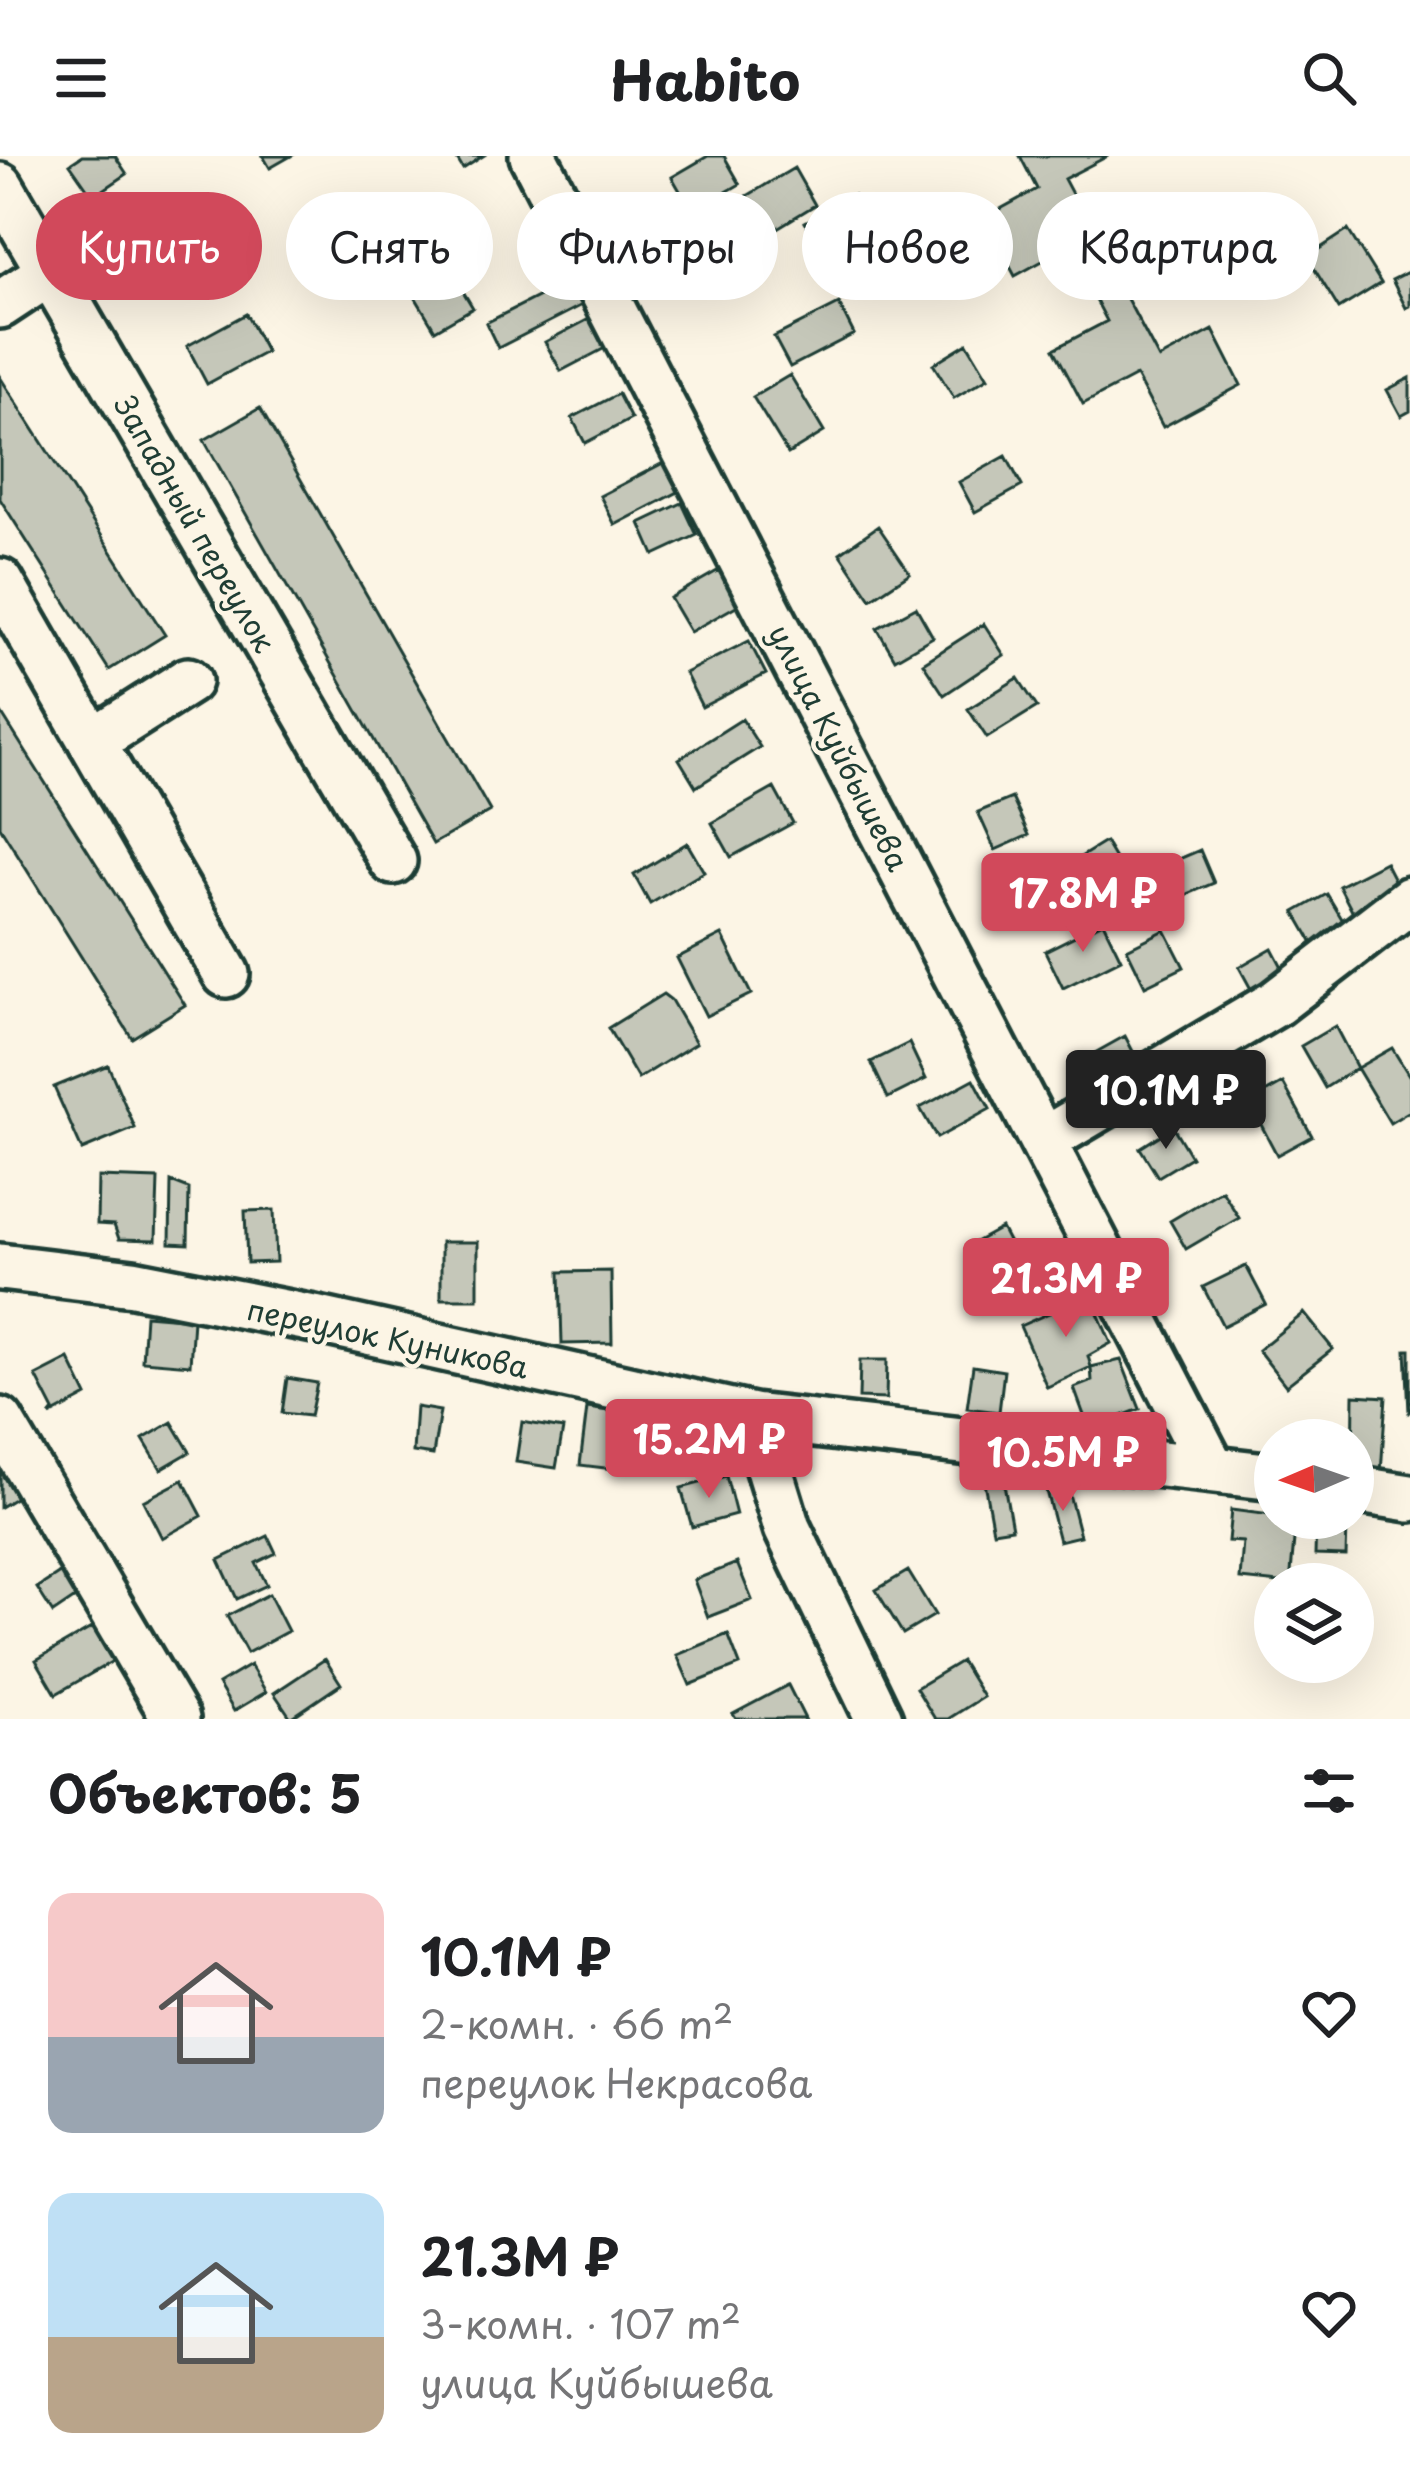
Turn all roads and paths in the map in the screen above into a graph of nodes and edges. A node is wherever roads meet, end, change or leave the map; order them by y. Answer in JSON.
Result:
{"nodes":[{"id":1,"x":533,"y":156,"type":"edge"},
{"id":2,"x":0,"y":186,"type":"edge"},
{"id":3,"x":36,"y":248,"type":"edge"},
{"id":4,"x":36,"y":281,"type":"edge"},
{"id":5,"x":66,"y":300,"type":"edge"},
{"id":6,"x":0,"y":305,"type":"edge"},
{"id":7,"x":0,"y":582,"type":"edge"},
{"id":8,"x":188,"y":681,"type":"dead end"},
{"id":9,"x":92,"y":742,"type":"junction"},
{"id":10,"x":393,"y":861,"type":"dead end"},
{"id":11,"x":1410,"y":900,"type":"edge"},
{"id":12,"x":226,"y":974,"type":"dead end"},
{"id":13,"x":1042,"y":1141,"type":"junction"},
{"id":14,"x":0,"y":1268,"type":"edge"},
{"id":15,"x":753,"y":1417,"type":"junction"},
{"id":16,"x":0,"y":1421,"type":"edge"},
{"id":17,"x":1211,"y":1467,"type":"junction"},
{"id":18,"x":1254,"y":1474,"type":"edge"},
{"id":19,"x":1374,"y":1492,"type":"edge"},
{"id":20,"x":1410,"y":1498,"type":"edge"},
{"id":21,"x":176,"y":1719,"type":"edge"},
{"id":22,"x":879,"y":1719,"type":"edge"}],
"edges":[{"from":1,"to":13,"type":"street","name":"улица Куйбышева"},
{"from":2,"to":3,"type":"street","name":"Западный переулок"},
{"from":4,"to":6,"type":"street"},
{"from":5,"to":10,"type":"street","name":"Западный переулок"},
{"from":7,"to":9,"type":"street"},
{"from":8,"to":9,"type":"street"},
{"from":9,"to":12,"type":"street"},
{"from":11,"to":13,"type":"street"},
{"from":13,"to":17,"type":"street","name":"улица Куйбышева"},
{"from":14,"to":15,"type":"street","name":"переулок Куникова"},
{"from":15,"to":17,"type":"street","name":"переулок Куникова"},
{"from":15,"to":22,"type":"street"},
{"from":16,"to":21,"type":"street"},
{"from":17,"to":18,"type":"street","name":"переулок Куникова"},
{"from":19,"to":20,"type":"street"}]}
